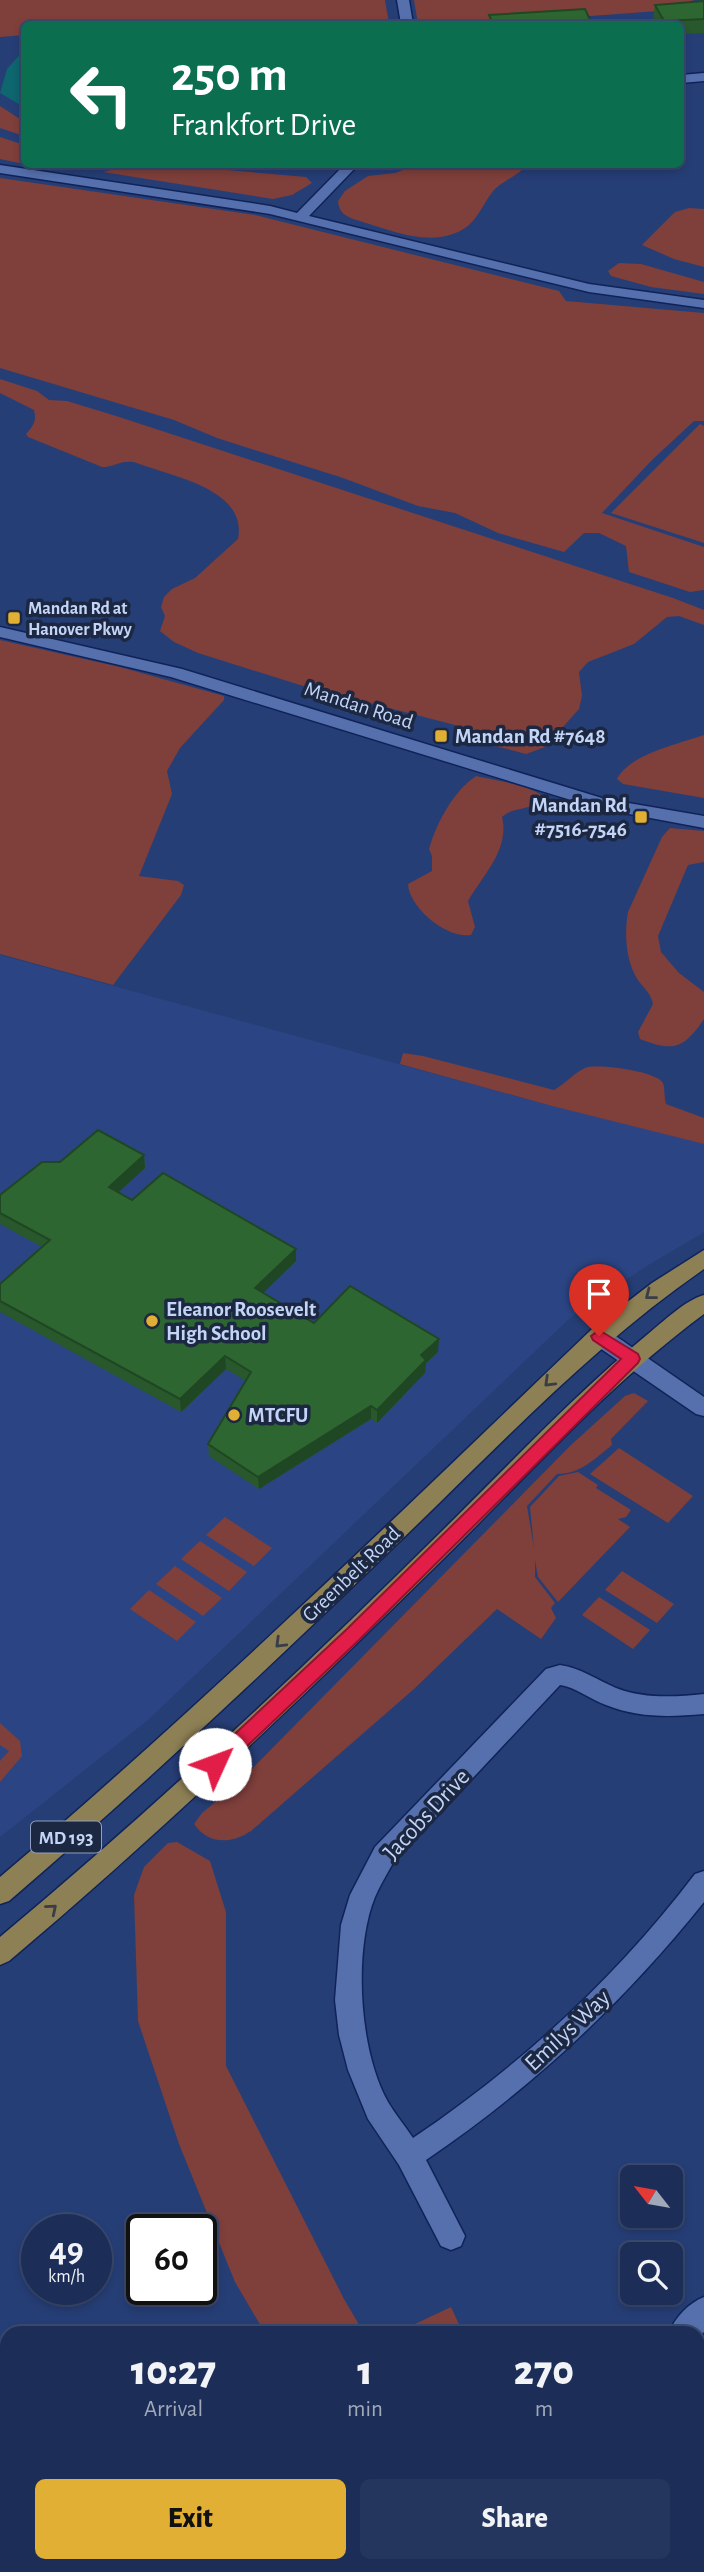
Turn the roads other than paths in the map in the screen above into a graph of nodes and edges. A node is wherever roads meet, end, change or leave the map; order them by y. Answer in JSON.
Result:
{"nodes":[{"id":1,"x":403,"y":0,"type":"edge"},
{"id":2,"x":406,"y":21,"type":"edge"},
{"id":3,"x":704,"y":77,"type":"edge"},
{"id":4,"x":684,"y":79,"type":"edge"},
{"id":5,"x":349,"y":168,"type":"edge"},
{"id":6,"x":0,"y":169,"type":"edge"},
{"id":7,"x":300,"y":216,"type":"junction"},
{"id":8,"x":704,"y":304,"type":"edge"},
{"id":9,"x":0,"y":621,"type":"edge"},
{"id":10,"x":0,"y":632,"type":"edge"},
{"id":11,"x":704,"y":810,"type":"edge"},
{"id":12,"x":704,"y":822,"type":"edge"},
{"id":13,"x":704,"y":1258,"type":"edge"},
{"id":14,"x":704,"y":1303,"type":"edge"},
{"id":15,"x":599,"y":1336,"type":"junction"},
{"id":16,"x":632,"y":1359,"type":"junction"},
{"id":17,"x":704,"y":1408,"type":"edge"},
{"id":18,"x":704,"y":1707,"type":"edge"},
{"id":19,"x":704,"y":1882,"type":"edge"},
{"id":20,"x":0,"y":1893,"type":"edge"},
{"id":21,"x":0,"y":1953,"type":"edge"},
{"id":22,"x":409,"y":2156,"type":"junction"},
{"id":23,"x":451,"y":2236,"type":"dead end"},
{"id":24,"x":704,"y":2311,"type":"edge"},
{"id":25,"x":690,"y":2326,"type":"edge"}],
"edges":[{"from":1,"to":2,"type":"street"},
{"from":3,"to":4,"type":"street"},
{"from":5,"to":7,"type":"street"},
{"from":6,"to":7,"type":"street"},
{"from":7,"to":8,"type":"street"},
{"from":9,"to":11,"type":"street","name":"Mandan Road"},
{"from":10,"to":12,"type":"street","name":"Mandan Road"},
{"from":13,"to":15,"type":"main road","name":"Greenbelt Road","number":"MD 193","one_way":true},
{"from":14,"to":16,"type":"main road","name":"Greenbelt Road","number":"MD 193"},
{"from":15,"to":16,"type":"street"},
{"from":15,"to":20,"type":"main road","name":"Greenbelt Road","number":"MD 193","one_way":true},
{"from":16,"to":17,"type":"street"},
{"from":21,"to":16,"type":"main road","name":"Greenbelt Road","number":"MD 193","one_way":true},
{"from":18,"to":22,"type":"street","name":"Jacobs Drive"},
{"from":19,"to":22,"type":"street","name":"Emilys Way"},
{"from":22,"to":23,"type":"street","name":"Jacobs Drive"},
{"from":24,"to":25,"type":"street"}]}
